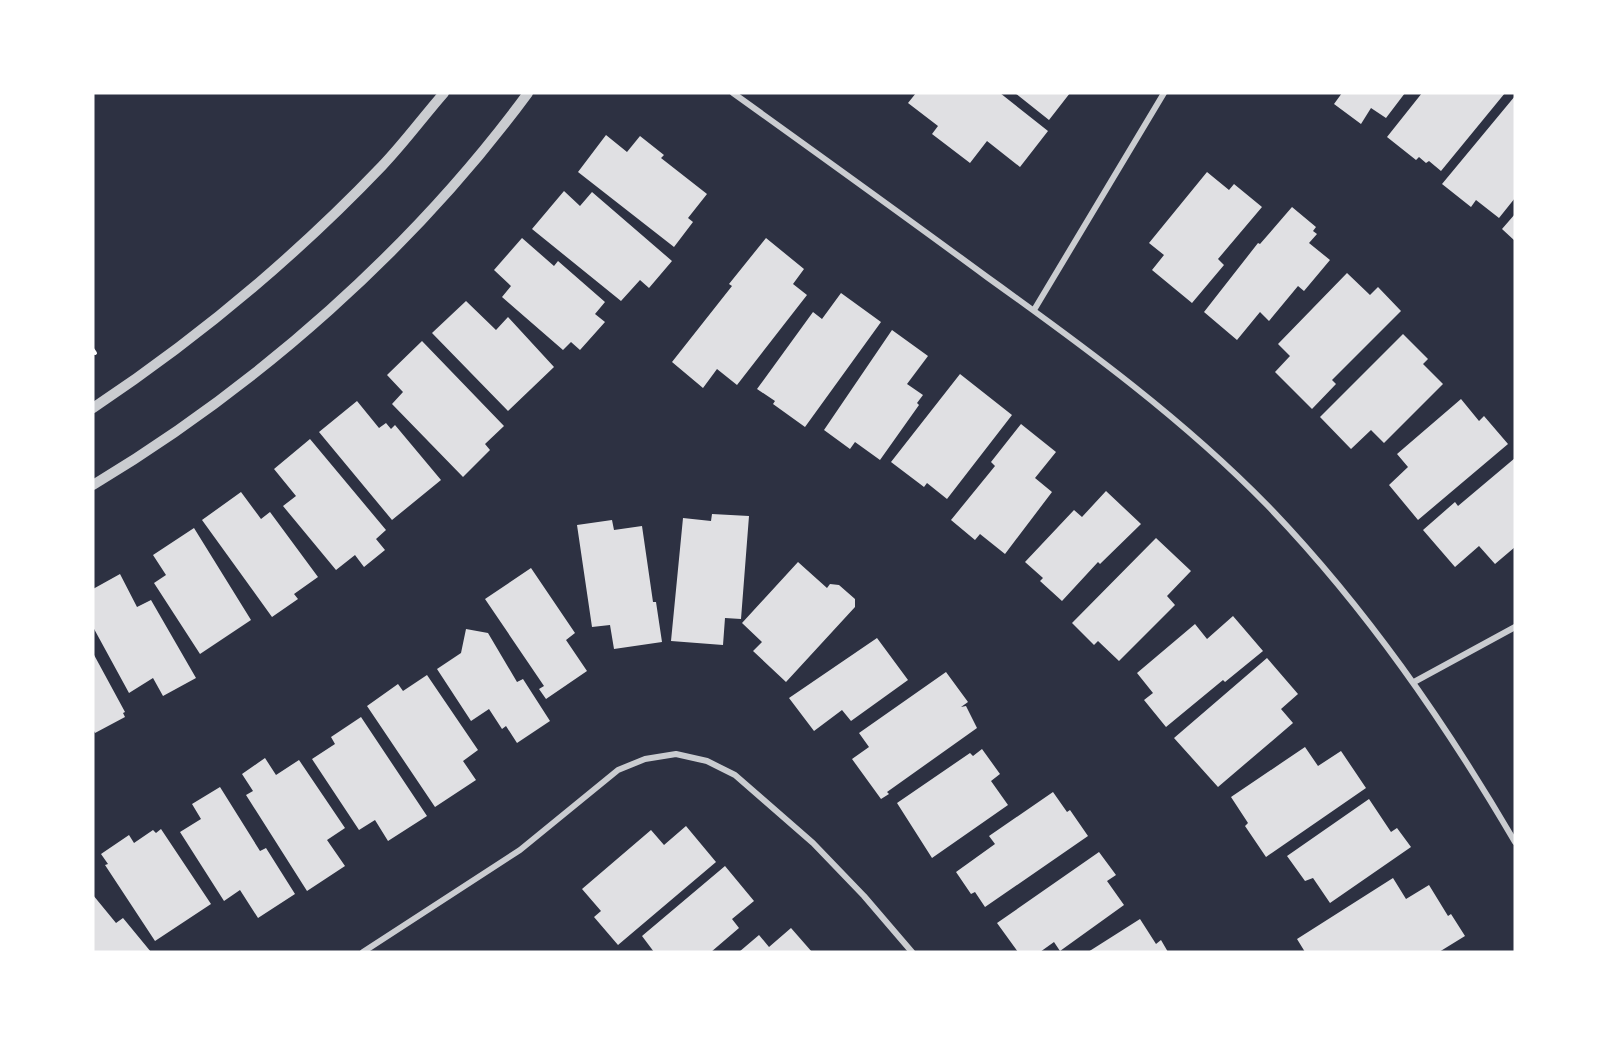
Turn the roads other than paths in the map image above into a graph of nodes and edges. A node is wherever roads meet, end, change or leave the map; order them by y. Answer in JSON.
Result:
{"nodes":[{"id":1,"x":444,"y":93,"type":"edge"},
{"id":2,"x":528,"y":93,"type":"edge"},
{"id":3,"x":733,"y":93,"type":"edge"},
{"id":4,"x":1164,"y":93,"type":"edge"},
{"id":5,"x":1034,"y":310,"type":"junction"},
{"id":6,"x":93,"y":408,"type":"edge"},
{"id":7,"x":93,"y":485,"type":"edge"},
{"id":8,"x":1515,"y":627,"type":"edge"},
{"id":9,"x":1414,"y":682,"type":"junction"},
{"id":10,"x":1515,"y":842,"type":"edge"},
{"id":11,"x":363,"y":952,"type":"edge"},
{"id":12,"x":912,"y":952,"type":"edge"}],
"edges":[{"from":1,"to":6,"type":"street"},
{"from":2,"to":7,"type":"street"},
{"from":3,"to":5,"type":"street"},
{"from":4,"to":5,"type":"street"},
{"from":5,"to":9,"type":"street"},
{"from":8,"to":9,"type":"street"},
{"from":9,"to":10,"type":"street"},
{"from":11,"to":12,"type":"street"}]}
